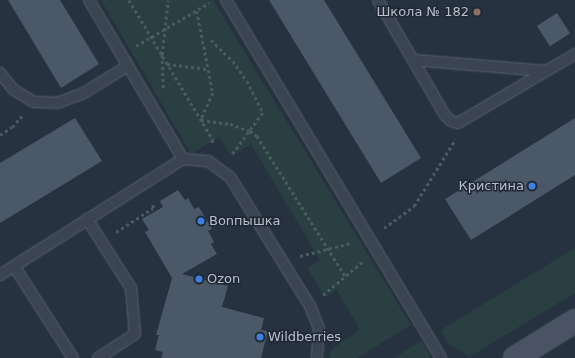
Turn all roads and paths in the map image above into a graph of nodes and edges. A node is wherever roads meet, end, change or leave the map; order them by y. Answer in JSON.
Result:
{"nodes":[{"id":1,"x":89,"y":0,"type":"edge"},
{"id":2,"x":129,"y":0,"type":"edge"},
{"id":3,"x":168,"y":0,"type":"edge"},
{"id":4,"x":214,"y":0,"type":"edge"},
{"id":5,"x":226,"y":0,"type":"edge"},
{"id":6,"x":378,"y":0,"type":"edge"},
{"id":7,"x":197,"y":11,"type":"junction"},
{"id":8,"x":165,"y":29,"type":"junction"},
{"id":9,"x":151,"y":37,"type":"junction"},
{"id":10,"x":211,"y":40,"type":"dead end"},
{"id":11,"x":575,"y":54,"type":"edge"},
{"id":12,"x":162,"y":55,"type":"junction"},
{"id":13,"x":414,"y":60,"type":"junction"},
{"id":14,"x":168,"y":64,"type":"junction"},
{"id":15,"x":126,"y":67,"type":"junction"},
{"id":16,"x":208,"y":69,"type":"junction"},
{"id":17,"x":546,"y":71,"type":"junction"},
{"id":18,"x":0,"y":73,"type":"edge"},
{"id":19,"x":163,"y":92,"type":"dead end"},
{"id":20,"x":34,"y":102,"type":"junction"},
{"id":21,"x":201,"y":120,"type":"junction"},
{"id":22,"x":458,"y":123,"type":"junction"},
{"id":23,"x":250,"y":131,"type":"junction"},
{"id":24,"x":0,"y":135,"type":"edge"},
{"id":25,"x":183,"y":159,"type":"junction"},
{"id":26,"x":208,"y":161,"type":"junction"},
{"id":27,"x":221,"y":170,"type":"junction"},
{"id":28,"x":157,"y":198,"type":"dead end"},
{"id":29,"x":87,"y":219,"type":"junction"},
{"id":30,"x":369,"y":238,"type":"junction"},
{"id":31,"x":102,"y":242,"type":"junction"},
{"id":32,"x":328,"y":248,"type":"junction"},
{"id":33,"x":376,"y":250,"type":"junction"},
{"id":34,"x":282,"y":260,"type":"junction"},
{"id":35,"x":14,"y":266,"type":"junction"},
{"id":36,"x":0,"y":275,"type":"edge"},
{"id":37,"x":345,"y":276,"type":"junction"},
{"id":38,"x":310,"y":306,"type":"junction"},
{"id":39,"x":575,"y":321,"type":"edge"},
{"id":40,"x":73,"y":358,"type":"edge"},
{"id":41,"x":98,"y":358,"type":"edge"},
{"id":42,"x":317,"y":358,"type":"edge"},
{"id":43,"x":441,"y":358,"type":"edge"},
{"id":44,"x":515,"y":358,"type":"edge"}],
"edges":[{"from":1,"to":15,"type":"lane"},
{"from":2,"to":9,"type":"path"},
{"from":3,"to":8,"type":"path"},
{"from":4,"to":7,"type":"path"},
{"from":5,"to":30,"type":"lane"},
{"from":6,"to":13,"type":"lane"},
{"from":7,"to":8,"type":"path"},
{"from":7,"to":16,"type":"path"},
{"from":8,"to":9,"type":"path"},
{"from":8,"to":12,"type":"path"},
{"from":9,"to":12,"type":"path"},
{"from":10,"to":23,"type":"path"},
{"from":11,"to":17,"type":"lane"},
{"from":12,"to":14,"type":"path"},
{"from":12,"to":19,"type":"path"},
{"from":13,"to":17,"type":"lane"},
{"from":13,"to":22,"type":"lane"},
{"from":14,"to":16,"type":"path"},
{"from":14,"to":21,"type":"path"},
{"from":15,"to":20,"type":"lane"},
{"from":15,"to":25,"type":"lane"},
{"from":16,"to":21,"type":"path"},
{"from":17,"to":22,"type":"lane"},
{"from":18,"to":20,"type":"lane"},
{"from":20,"to":24,"type":"path"},
{"from":21,"to":23,"type":"path"},
{"from":21,"to":26,"type":"path"},
{"from":22,"to":30,"type":"path"},
{"from":23,"to":27,"type":"path"},
{"from":23,"to":32,"type":"path"},
{"from":25,"to":26,"type":"lane"},
{"from":25,"to":29,"type":"lane"},
{"from":26,"to":27,"type":"lane"},
{"from":27,"to":34,"type":"lane"},
{"from":28,"to":31,"type":"path"},
{"from":29,"to":31,"type":"lane"},
{"from":29,"to":35,"type":"lane"},
{"from":30,"to":32,"type":"path"},
{"from":30,"to":33,"type":"lane"},
{"from":31,"to":41,"type":"lane"},
{"from":32,"to":34,"type":"path"},
{"from":32,"to":37,"type":"path"},
{"from":33,"to":37,"type":"path"},
{"from":33,"to":43,"type":"lane"},
{"from":34,"to":38,"type":"lane"},
{"from":35,"to":36,"type":"lane"},
{"from":35,"to":40,"type":"lane"},
{"from":37,"to":38,"type":"path"},
{"from":38,"to":42,"type":"lane"},
{"from":39,"to":44,"type":"main road"}]}
